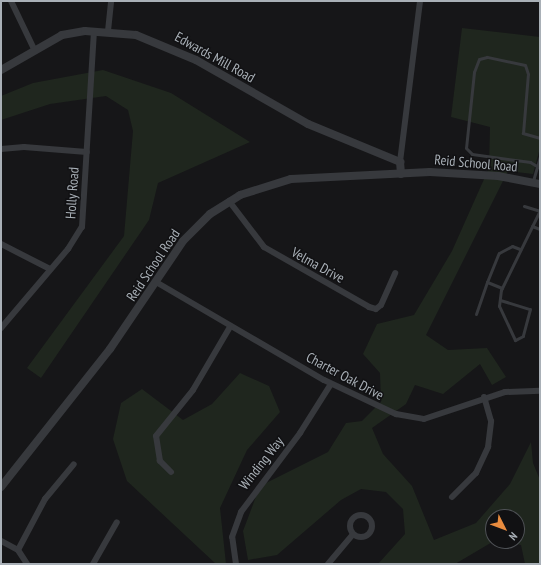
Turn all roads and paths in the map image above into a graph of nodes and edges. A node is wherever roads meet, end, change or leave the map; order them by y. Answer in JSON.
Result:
{"nodes":[{"id":1,"x":11,"y":1,"type":"edge"},
{"id":2,"x":111,"y":1,"type":"edge"},
{"id":3,"x":420,"y":1,"type":"edge"},
{"id":4,"x":94,"y":31,"type":"junction"},
{"id":5,"x":108,"y":31,"type":"junction"},
{"id":6,"x":34,"y":49,"type":"junction"},
{"id":7,"x":1,"y":70,"type":"edge"},
{"id":8,"x":540,"y":138,"type":"edge"},
{"id":9,"x":1,"y":150,"type":"edge"},
{"id":10,"x":87,"y":152,"type":"junction"},
{"id":11,"x":540,"y":156,"type":"edge"},
{"id":12,"x":400,"y":162,"type":"junction"},
{"id":13,"x":539,"y":167,"type":"edge"},
{"id":14,"x":401,"y":174,"type":"junction"},
{"id":15,"x":536,"y":183,"type":"edge"},
{"id":16,"x":540,"y":200,"type":"edge"},
{"id":17,"x":229,"y":202,"type":"junction"},
{"id":18,"x":524,"y":206,"type":"dead end"},
{"id":19,"x":540,"y":206,"type":"edge"},
{"id":20,"x":540,"y":211,"type":"edge"},
{"id":21,"x":532,"y":226,"type":"junction"},
{"id":22,"x":540,"y":229,"type":"edge"},
{"id":23,"x":1,"y":244,"type":"edge"},
{"id":24,"x":520,"y":249,"type":"junction"},
{"id":25,"x":50,"y":269,"type":"junction"},
{"id":26,"x":395,"y":273,"type":"dead end"},
{"id":27,"x":156,"y":282,"type":"junction"},
{"id":28,"x":487,"y":282,"type":"junction"},
{"id":29,"x":502,"y":288,"type":"junction"},
{"id":30,"x":500,"y":300,"type":"junction"},
{"id":31,"x":476,"y":314,"type":"dead end"},
{"id":32,"x":230,"y":327,"type":"junction"},
{"id":33,"x":1,"y":328,"type":"edge"},
{"id":34,"x":331,"y":384,"type":"junction"},
{"id":35,"x":540,"y":391,"type":"edge"},
{"id":36,"x":484,"y":397,"type":"junction"},
{"id":37,"x":74,"y":464,"type":"dead end"},
{"id":38,"x":171,"y":472,"type":"dead end"},
{"id":39,"x":1,"y":487,"type":"edge"},
{"id":40,"x":452,"y":497,"type":"dead end"},
{"id":41,"x":116,"y":522,"type":"dead end"},
{"id":42,"x":353,"y":534,"type":"dead end"},
{"id":43,"x":1,"y":541,"type":"edge"},
{"id":44,"x":18,"y":550,"type":"junction"},
{"id":45,"x":27,"y":564,"type":"edge"},
{"id":46,"x":93,"y":564,"type":"edge"},
{"id":47,"x":236,"y":564,"type":"edge"},
{"id":48,"x":328,"y":564,"type":"edge"}],
"edges":[{"from":1,"to":6,"type":"street"},
{"from":2,"to":5,"type":"street"},
{"from":3,"to":12,"type":"street"},
{"from":4,"to":5,"type":"street","name":"Edwards Mill Road"},
{"from":4,"to":6,"type":"street","name":"Edwards Mill Road"},
{"from":4,"to":10,"type":"street","name":"Holly Road"},
{"from":5,"to":12,"type":"street","name":"Edwards Mill Road"},
{"from":6,"to":7,"type":"street","name":"Edwards Mill Road"},
{"from":8,"to":13,"type":"lane"},
{"from":9,"to":10,"type":"street"},
{"from":10,"to":25,"type":"street","name":"Holly Road"},
{"from":11,"to":13,"type":"lane"},
{"from":12,"to":14,"type":"street"},
{"from":13,"to":15,"type":"lane"},
{"from":14,"to":15,"type":"street","name":"Reid School Road"},
{"from":14,"to":17,"type":"street","name":"Reid School Road"},
{"from":16,"to":19,"type":"lane"},
{"from":17,"to":26,"type":"street","name":"Velma Drive"},
{"from":17,"to":27,"type":"street","name":"Reid School Road"},
{"from":18,"to":20,"type":"lane"},
{"from":20,"to":21,"type":"lane"},
{"from":21,"to":22,"type":"lane"},
{"from":21,"to":24,"type":"lane"},
{"from":23,"to":25,"type":"street"},
{"from":24,"to":28,"type":"lane"},
{"from":24,"to":29,"type":"lane"},
{"from":25,"to":33,"type":"street","name":"Holly Road"},
{"from":27,"to":32,"type":"street","name":"Charter Oak Drive"},
{"from":27,"to":39,"type":"street","name":"Reid School Road"},
{"from":28,"to":29,"type":"lane"},
{"from":28,"to":31,"type":"lane"},
{"from":29,"to":30,"type":"lane"},
{"from":30,"to":30,"type":"lane"},
{"from":32,"to":34,"type":"street","name":"Charter Oak Drive"},
{"from":32,"to":38,"type":"street"},
{"from":34,"to":36,"type":"street","name":"Charter Oak Drive"},
{"from":34,"to":47,"type":"street","name":"Winding Way"},
{"from":35,"to":36,"type":"street","name":"Charter Oak Drive"},
{"from":36,"to":40,"type":"street"},
{"from":37,"to":44,"type":"street"},
{"from":41,"to":46,"type":"street"},
{"from":42,"to":48,"type":"street"},
{"from":43,"to":44,"type":"street"},
{"from":44,"to":45,"type":"street"}]}
